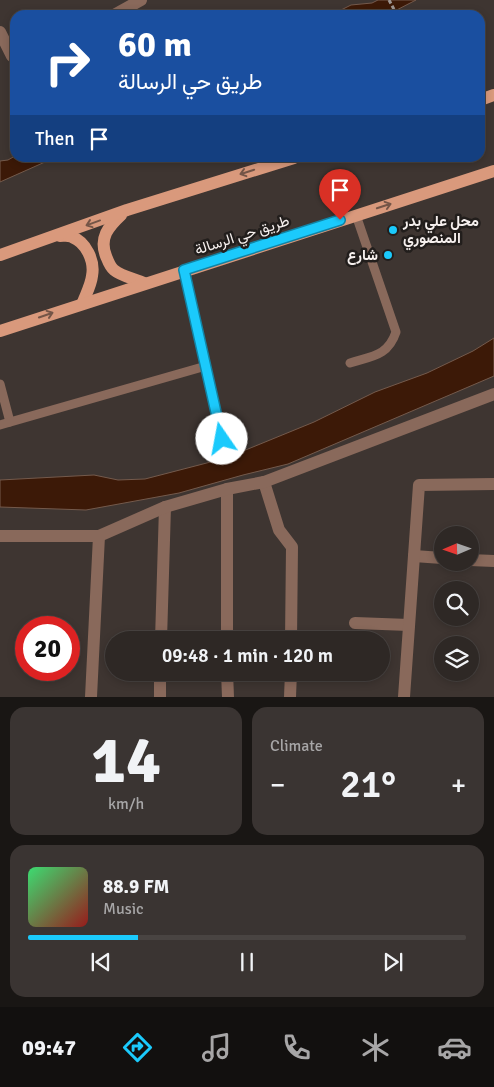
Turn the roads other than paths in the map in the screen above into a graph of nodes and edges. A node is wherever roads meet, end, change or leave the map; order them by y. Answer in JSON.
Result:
{"nodes":[{"id":1,"x":141,"y":0,"type":"edge"},
{"id":2,"x":123,"y":10,"type":"edge"},
{"id":3,"x":0,"y":32,"type":"edge"},
{"id":4,"x":10,"y":52,"type":"edge"},
{"id":5,"x":281,"y":162,"type":"edge"},
{"id":6,"x":494,"y":170,"type":"edge"},
{"id":7,"x":127,"y":210,"type":"junction"},
{"id":8,"x":356,"y":215,"type":"junction"},
{"id":9,"x":57,"y":236,"type":"junction"},
{"id":10,"x":0,"y":255,"type":"edge"},
{"id":11,"x":184,"y":270,"type":"junction"},
{"id":12,"x":144,"y":283,"type":"junction"},
{"id":13,"x":83,"y":302,"type":"junction"},
{"id":14,"x":0,"y":331,"type":"edge"},
{"id":15,"x":350,"y":363,"type":"dead end"},
{"id":16,"x":206,"y":366,"type":"junction"},
{"id":17,"x":0,"y":384,"type":"edge"},
{"id":18,"x":494,"y":394,"type":"edge"},
{"id":19,"x":10,"y":422,"type":"junction"},
{"id":20,"x":0,"y":425,"type":"edge"},
{"id":21,"x":222,"y":439,"type":"dead end"},
{"id":22,"x":264,"y":482,"type":"junction"},
{"id":23,"x":494,"y":484,"type":"edge"},
{"id":24,"x":227,"y":489,"type":"junction"},
{"id":25,"x":165,"y":507,"type":"junction"},
{"id":26,"x":0,"y":536,"type":"edge"},
{"id":27,"x":99,"y":536,"type":"junction"},
{"id":28,"x":414,"y":556,"type":"junction"},
{"id":29,"x":434,"y":557,"type":"edge"},
{"id":30,"x":479,"y":560,"type":"edge"},
{"id":31,"x":494,"y":561,"type":"edge"},
{"id":32,"x":355,"y":623,"type":"dead end"},
{"id":33,"x":409,"y":625,"type":"junction"},
{"id":34,"x":161,"y":631,"type":"edge"},
{"id":35,"x":227,"y":631,"type":"edge"},
{"id":36,"x":291,"y":631,"type":"edge"},
{"id":37,"x":160,"y":681,"type":"edge"},
{"id":38,"x":228,"y":681,"type":"edge"},
{"id":39,"x":291,"y":681,"type":"edge"},
{"id":40,"x":91,"y":697,"type":"edge"},
{"id":41,"x":160,"y":697,"type":"edge"},
{"id":42,"x":228,"y":697,"type":"edge"},
{"id":43,"x":290,"y":697,"type":"edge"},
{"id":44,"x":404,"y":697,"type":"edge"}],
"edges":[{"from":1,"to":2,"type":"street"},
{"from":3,"to":4,"type":"street"},
{"from":5,"to":7,"type":"main road","one_way":true},
{"from":8,"to":6,"type":"main road","name":"طريق حي الرسالة","one_way":true},
{"from":7,"to":9,"type":"main road","one_way":true},
{"from":7,"to":12,"type":"main road"},
{"from":8,"to":11,"type":"main road","name":"طريق حي الرسالة"},
{"from":8,"to":15,"type":"lane"},
{"from":9,"to":10,"type":"main road"},
{"from":9,"to":13,"type":"main road"},
{"from":11,"to":12,"type":"main road","name":"طريق حي الرسالة"},
{"from":11,"to":16,"type":"lane"},
{"from":12,"to":13,"type":"main road","name":"طريق حي الرسالة"},
{"from":14,"to":13,"type":"main road","name":"طريق حي الرسالة","one_way":true},
{"from":16,"to":19,"type":"lane"},
{"from":16,"to":21,"type":"lane"},
{"from":17,"to":19,"type":"lane"},
{"from":18,"to":22,"type":"street"},
{"from":19,"to":20,"type":"lane"},
{"from":22,"to":24,"type":"street"},
{"from":22,"to":36,"type":"street"},
{"from":23,"to":28,"type":"street"},
{"from":24,"to":25,"type":"street"},
{"from":24,"to":35,"type":"street"},
{"from":25,"to":27,"type":"street"},
{"from":25,"to":34,"type":"street"},
{"from":26,"to":27,"type":"street"},
{"from":27,"to":40,"type":"street"},
{"from":28,"to":29,"type":"street"},
{"from":28,"to":33,"type":"street"},
{"from":30,"to":31,"type":"street"},
{"from":32,"to":33,"type":"street"},
{"from":33,"to":44,"type":"street"},
{"from":37,"to":41,"type":"street"},
{"from":38,"to":42,"type":"street"},
{"from":39,"to":43,"type":"street"}]}
